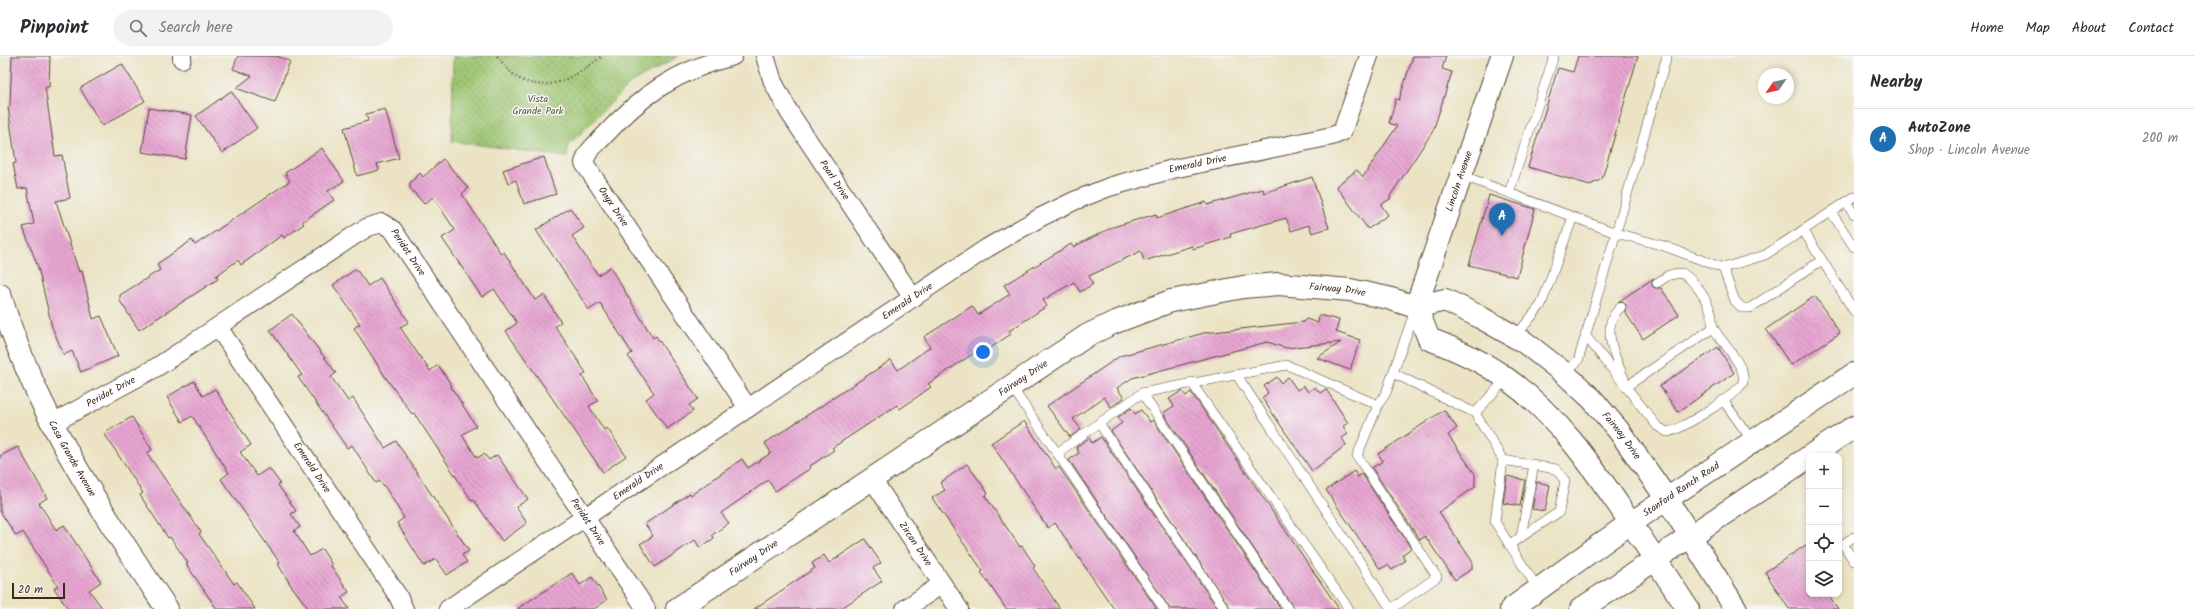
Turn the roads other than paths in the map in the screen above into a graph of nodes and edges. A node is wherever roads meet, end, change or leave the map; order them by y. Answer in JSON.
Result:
{"nodes":[{"id":1,"x":733,"y":56,"type":"edge"},
{"id":2,"x":765,"y":56,"type":"edge"},
{"id":3,"x":1369,"y":56,"type":"edge"},
{"id":4,"x":1502,"y":56,"type":"edge"},
{"id":5,"x":1554,"y":56,"type":"edge"},
{"id":6,"x":1667,"y":56,"type":"edge"},
{"id":7,"x":1462,"y":174,"type":"junction"},
{"id":8,"x":1510,"y":193,"type":"junction"},
{"id":9,"x":1850,"y":199,"type":"edge"},
{"id":10,"x":1831,"y":212,"type":"junction"},
{"id":11,"x":1854,"y":214,"type":"edge"},
{"id":12,"x":1573,"y":217,"type":"junction"},
{"id":13,"x":1803,"y":230,"type":"junction"},
{"id":14,"x":1616,"y":233,"type":"junction"},
{"id":15,"x":1854,"y":247,"type":"edge"},
{"id":16,"x":1822,"y":260,"type":"junction"},
{"id":17,"x":1723,"y":268,"type":"junction"},
{"id":18,"x":1657,"y":283,"type":"dead end"},
{"id":19,"x":0,"y":295,"type":"edge"},
{"id":20,"x":913,"y":298,"type":"junction"},
{"id":21,"x":1416,"y":307,"type":"junction"},
{"id":22,"x":1621,"y":307,"type":"dead end"},
{"id":23,"x":1854,"y":311,"type":"edge"},
{"id":24,"x":218,"y":327,"type":"junction"},
{"id":25,"x":1713,"y":328,"type":"junction"},
{"id":26,"x":1585,"y":335,"type":"junction"},
{"id":27,"x":1515,"y":337,"type":"junction"},
{"id":28,"x":1393,"y":373,"type":"junction"},
{"id":29,"x":1564,"y":373,"type":"junction"},
{"id":30,"x":1236,"y":374,"type":"junction"},
{"id":31,"x":1854,"y":374,"type":"edge"},
{"id":32,"x":1507,"y":378,"type":"junction"},
{"id":33,"x":1191,"y":382,"type":"junction"},
{"id":34,"x":1011,"y":386,"type":"junction"},
{"id":35,"x":1627,"y":386,"type":"junction"},
{"id":36,"x":1142,"y":393,"type":"junction"},
{"id":37,"x":1723,"y":400,"type":"junction"},
{"id":38,"x":1378,"y":405,"type":"junction"},
{"id":39,"x":748,"y":408,"type":"junction"},
{"id":40,"x":1475,"y":414,"type":"junction"},
{"id":41,"x":1099,"y":423,"type":"junction"},
{"id":42,"x":51,"y":424,"type":"junction"},
{"id":43,"x":1854,"y":427,"type":"edge"},
{"id":44,"x":1753,"y":442,"type":"junction"},
{"id":45,"x":1057,"y":453,"type":"junction"},
{"id":46,"x":1815,"y":453,"type":"edge"},
{"id":47,"x":1806,"y":459,"type":"edge"},
{"id":48,"x":1503,"y":460,"type":"junction"},
{"id":49,"x":1534,"y":464,"type":"junction"},
{"id":50,"x":872,"y":478,"type":"junction"},
{"id":51,"x":1667,"y":499,"type":"junction"},
{"id":52,"x":584,"y":518,"type":"junction"},
{"id":53,"x":1631,"y":523,"type":"junction"},
{"id":54,"x":1521,"y":537,"type":"junction"},
{"id":55,"x":1690,"y":537,"type":"junction"},
{"id":56,"x":1854,"y":537,"type":"edge"},
{"id":57,"x":1509,"y":545,"type":"junction"},
{"id":58,"x":1655,"y":559,"type":"junction"},
{"id":59,"x":1854,"y":561,"type":"edge"},
{"id":60,"x":942,"y":584,"type":"junction"},
{"id":61,"x":1538,"y":588,"type":"junction"},
{"id":62,"x":167,"y":609,"type":"edge"},
{"id":63,"x":404,"y":609,"type":"edge"},
{"id":64,"x":448,"y":609,"type":"edge"},
{"id":65,"x":646,"y":609,"type":"edge"},
{"id":66,"x":677,"y":609,"type":"edge"},
{"id":67,"x":905,"y":609,"type":"edge"},
{"id":68,"x":959,"y":609,"type":"edge"},
{"id":69,"x":1164,"y":609,"type":"edge"},
{"id":70,"x":1225,"y":609,"type":"edge"},
{"id":71,"x":1288,"y":609,"type":"edge"},
{"id":72,"x":1349,"y":609,"type":"edge"},
{"id":73,"x":1391,"y":609,"type":"edge"},
{"id":74,"x":1511,"y":609,"type":"edge"},
{"id":75,"x":1581,"y":609,"type":"edge"},
{"id":76,"x":1688,"y":609,"type":"edge"},
{"id":77,"x":1736,"y":609,"type":"edge"}],
"edges":[{"from":1,"to":39,"type":"street","name":"Onyx Drive"},
{"from":2,"to":20,"type":"street","name":"Pearl Drive"},
{"from":3,"to":20,"type":"street","name":"Emerald Drive"},
{"from":4,"to":7,"type":"street","name":"Lincoln Avenue"},
{"from":5,"to":8,"type":"lane"},
{"from":6,"to":14,"type":"lane"},
{"from":7,"to":8,"type":"lane"},
{"from":7,"to":21,"type":"street","name":"Lincoln Avenue"},
{"from":8,"to":12,"type":"lane"},
{"from":9,"to":10,"type":"lane"},
{"from":9,"to":11,"type":"lane"},
{"from":10,"to":13,"type":"lane"},
{"from":10,"to":15,"type":"lane"},
{"from":12,"to":14,"type":"lane"},
{"from":12,"to":27,"type":"lane"},
{"from":13,"to":16,"type":"lane"},
{"from":13,"to":17,"type":"lane"},
{"from":14,"to":17,"type":"lane"},
{"from":14,"to":26,"type":"lane"},
{"from":16,"to":17,"type":"lane"},
{"from":16,"to":23,"type":"lane"},
{"from":18,"to":25,"type":"lane"},
{"from":19,"to":42,"type":"street","name":"Casa Grande Avenue"},
{"from":20,"to":39,"type":"street","name":"Emerald Drive"},
{"from":21,"to":27,"type":"street","name":"Fairway Drive"},
{"from":21,"to":28,"type":"lane"},
{"from":21,"to":32,"type":"street"},
{"from":21,"to":34,"type":"street","name":"Fairway Drive"},
{"from":22,"to":35,"type":"lane"},
{"from":24,"to":42,"type":"street","name":"Peridot Drive"},
{"from":24,"to":52,"type":"street","name":"Peridot Drive"},
{"from":24,"to":63,"type":"street","name":"Emerald Drive"},
{"from":25,"to":35,"type":"lane"},
{"from":25,"to":37,"type":"lane"},
{"from":26,"to":29,"type":"lane"},
{"from":26,"to":35,"type":"lane"},
{"from":27,"to":29,"type":"street","name":"Fairway Drive"},
{"from":28,"to":38,"type":"lane"},
{"from":28,"to":40,"type":"lane"},
{"from":29,"to":51,"type":"street","name":"Fairway Drive"},
{"from":30,"to":33,"type":"lane"},
{"from":30,"to":38,"type":"lane"},
{"from":30,"to":73,"type":"lane"},
{"from":31,"to":44,"type":"street","name":"Stanford Ranch Road"},
{"from":32,"to":40,"type":"lane"},
{"from":32,"to":53,"type":"street"},
{"from":33,"to":36,"type":"lane"},
{"from":33,"to":72,"type":"lane"},
{"from":34,"to":45,"type":"lane"},
{"from":34,"to":50,"type":"street","name":"Fairway Drive"},
{"from":35,"to":37,"type":"lane"},
{"from":36,"to":41,"type":"lane"},
{"from":36,"to":71,"type":"lane"},
{"from":37,"to":44,"type":"lane"},
{"from":38,"to":73,"type":"lane"},
{"from":39,"to":52,"type":"street","name":"Emerald Drive"},
{"from":40,"to":48,"type":"lane"},
{"from":41,"to":45,"type":"lane"},
{"from":41,"to":70,"type":"lane"},
{"from":42,"to":62,"type":"street","name":"Casa Grande Avenue"},
{"from":43,"to":46,"type":"street"},
{"from":44,"to":51,"type":"street","name":"Stanford Ranch Road"},
{"from":45,"to":69,"type":"lane"},
{"from":47,"to":55,"type":"street"},
{"from":48,"to":49,"type":"lane"},
{"from":48,"to":57,"type":"lane"},
{"from":49,"to":54,"type":"lane"},
{"from":49,"to":54,"type":"lane"},
{"from":50,"to":60,"type":"street","name":"Zircon Drive"},
{"from":50,"to":66,"type":"street","name":"Fairway Drive"},
{"from":51,"to":53,"type":"street","name":"Stanford Ranch Road"},
{"from":51,"to":55,"type":"street","name":"Fairway Drive"},
{"from":52,"to":64,"type":"street","name":"Emerald Drive"},
{"from":52,"to":65,"type":"street","name":"Peridot Drive"},
{"from":53,"to":58,"type":"street"},
{"from":53,"to":61,"type":"street","name":"Stanford Ranch Road"},
{"from":54,"to":57,"type":"lane"},
{"from":55,"to":58,"type":"street"},
{"from":55,"to":77,"type":"street","name":"Fairway Drive"},
{"from":56,"to":59,"type":"lane"},
{"from":57,"to":61,"type":"lane"},
{"from":58,"to":75,"type":"street"},
{"from":58,"to":76,"type":"street"},
{"from":60,"to":67,"type":"street"},
{"from":60,"to":68,"type":"street","name":"Zircon Drive"},
{"from":61,"to":74,"type":"street","name":"Stanford Ranch Road"}]}
